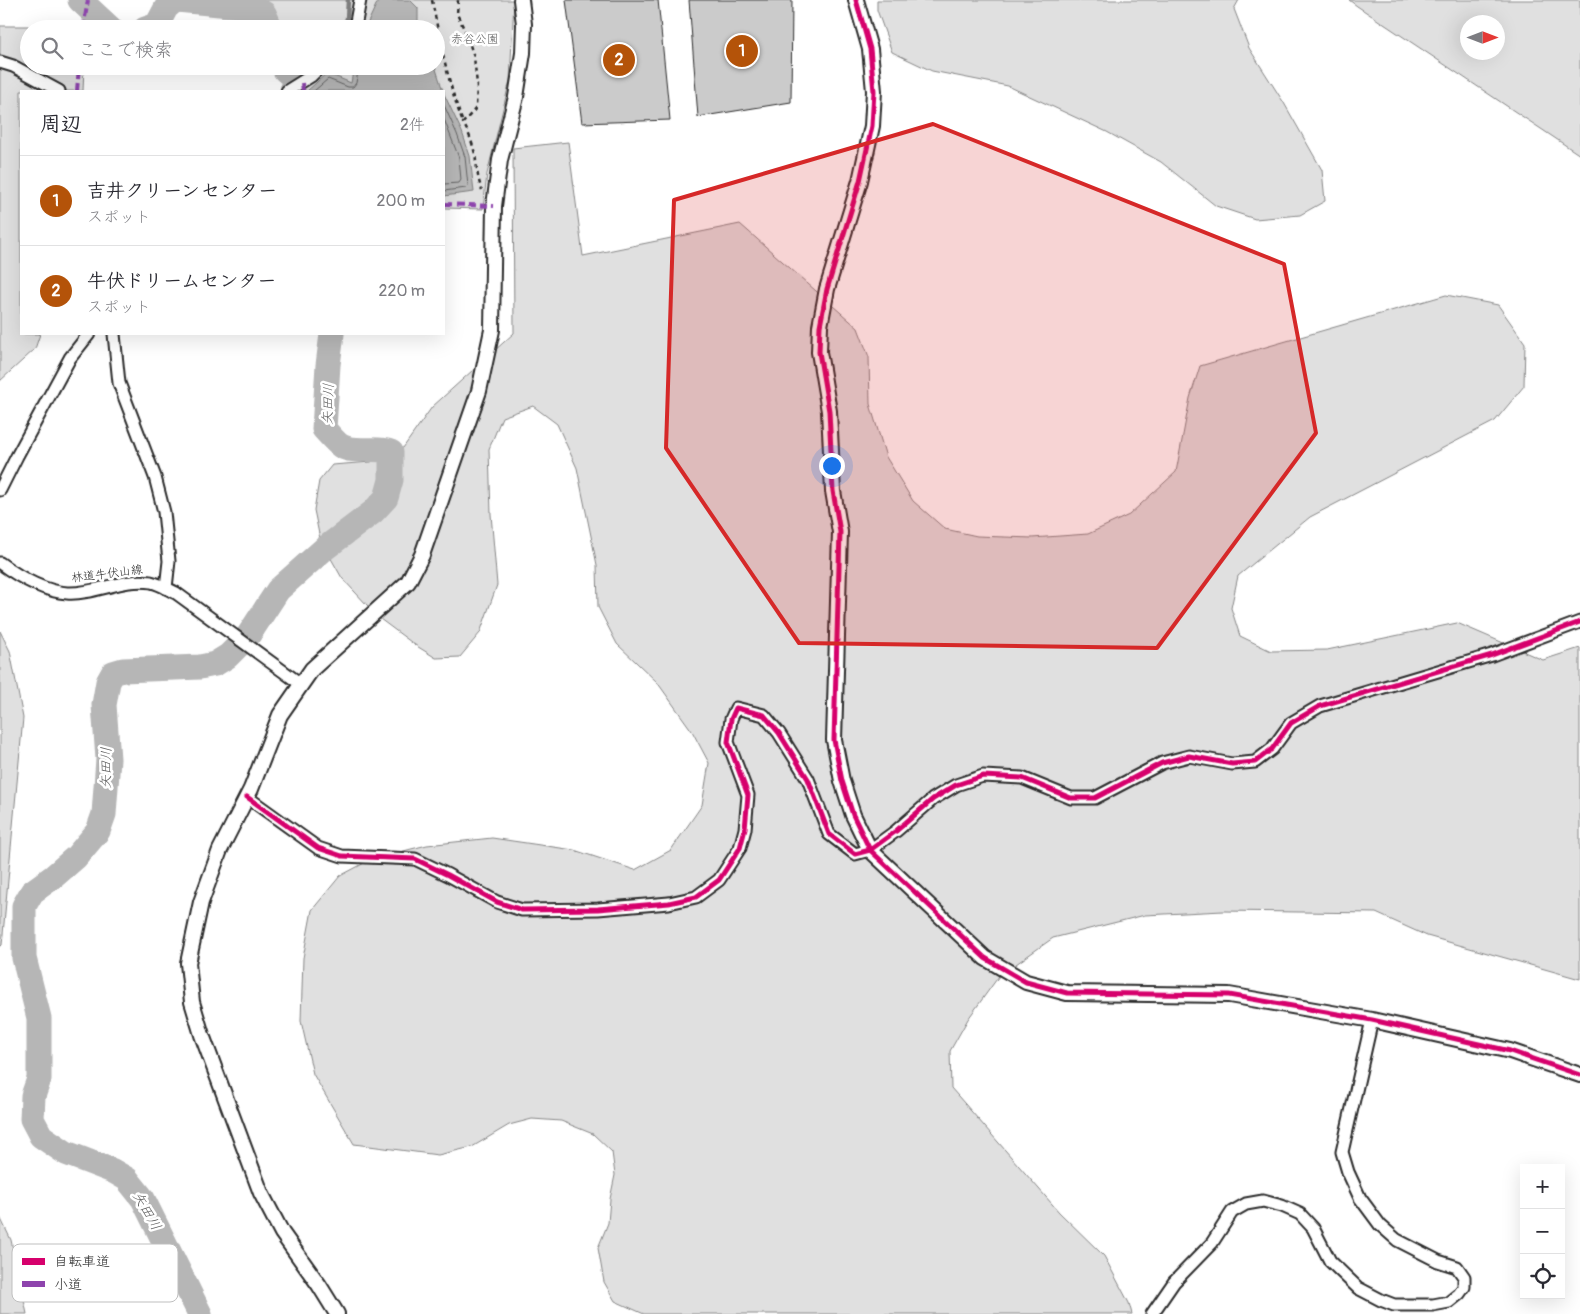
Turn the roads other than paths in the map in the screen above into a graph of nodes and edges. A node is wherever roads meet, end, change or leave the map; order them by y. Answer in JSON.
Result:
{"nodes":[{"id":1,"x":360,"y":0,"type":"edge"},
{"id":2,"x":521,"y":0,"type":"edge"},
{"id":3,"x":856,"y":0,"type":"edge"},
{"id":4,"x":356,"y":20,"type":"edge"},
{"id":5,"x":0,"y":62,"type":"edge"},
{"id":6,"x":20,"y":69,"type":"edge"},
{"id":7,"x":30,"y":75,"type":"edge"},
{"id":8,"x":312,"y":75,"type":"edge"},
{"id":9,"x":57,"y":90,"type":"edge"},
{"id":10,"x":289,"y":90,"type":"edge"},
{"id":11,"x":88,"y":335,"type":"edge"},
{"id":12,"x":114,"y":335,"type":"edge"},
{"id":13,"x":0,"y":490,"type":"edge"},
{"id":14,"x":0,"y":563,"type":"edge"},
{"id":15,"x":166,"y":588,"type":"junction"},
{"id":16,"x":1580,"y":622,"type":"edge"},
{"id":17,"x":302,"y":685,"type":"junction"},
{"id":18,"x":247,"y":797,"type":"junction"},
{"id":19,"x":870,"y":850,"type":"junction"},
{"id":20,"x":1372,"y":1020,"type":"junction"},
{"id":21,"x":1580,"y":1075,"type":"edge"},
{"id":22,"x":337,"y":1314,"type":"edge"},
{"id":23,"x":1152,"y":1314,"type":"edge"}],
"edges":[{"from":1,"to":4,"type":"street"},
{"from":2,"to":17,"type":"street"},
{"from":3,"to":19,"type":"street"},
{"from":5,"to":6,"type":"street"},
{"from":7,"to":9,"type":"street"},
{"from":8,"to":10,"type":"street"},
{"from":11,"to":13,"type":"street"},
{"from":12,"to":15,"type":"street"},
{"from":14,"to":15,"type":"street","name":"林道牛伏山線"},
{"from":15,"to":17,"type":"street","name":"林道牛伏山線"},
{"from":16,"to":19,"type":"street"},
{"from":17,"to":18,"type":"street"},
{"from":18,"to":19,"type":"street"},
{"from":18,"to":22,"type":"street"},
{"from":19,"to":20,"type":"street"},
{"from":20,"to":21,"type":"street"},
{"from":20,"to":23,"type":"street"}]}
